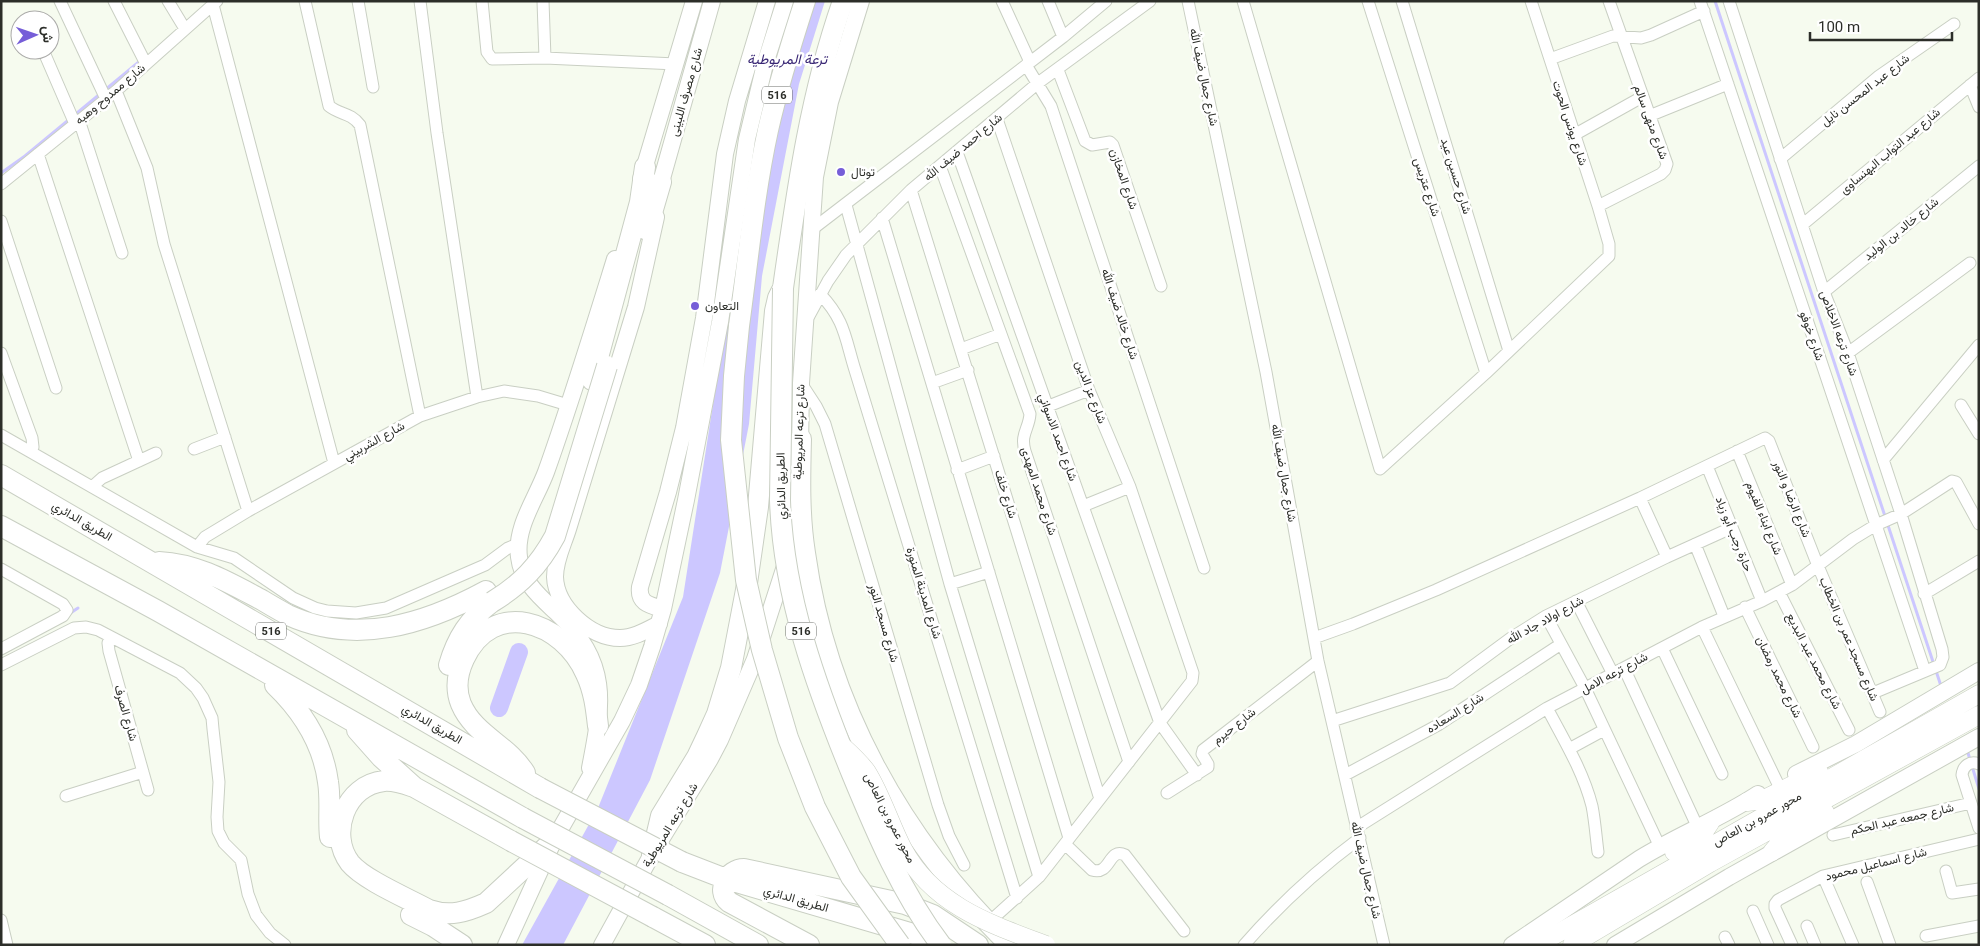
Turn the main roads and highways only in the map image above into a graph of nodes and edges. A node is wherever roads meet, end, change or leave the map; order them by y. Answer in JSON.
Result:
{"nodes":[{"id":1,"x":694,"y":1,"type":"edge"},
{"id":2,"x":712,"y":1,"type":"edge"},
{"id":3,"x":767,"y":1,"type":"edge"},
{"id":4,"x":785,"y":1,"type":"edge"},
{"id":5,"x":805,"y":1,"type":"edge"},
{"id":6,"x":843,"y":1,"type":"edge"},
{"id":7,"x":861,"y":1,"type":"edge"},
{"id":8,"x":645,"y":167,"type":"junction"},
{"id":9,"x":661,"y":182,"type":"junction"},
{"id":10,"x":783,"y":288,"type":"junction"},
{"id":11,"x":715,"y":299,"type":"junction"},
{"id":12,"x":712,"y":320,"type":"junction"},
{"id":13,"x":801,"y":439,"type":"junction"},
{"id":14,"x":1,"y":476,"type":"edge"},
{"id":15,"x":1,"y":526,"type":"edge"},
{"id":16,"x":518,"y":544,"type":"junction"},
{"id":17,"x":557,"y":561,"type":"junction"},
{"id":18,"x":152,"y":562,"type":"junction"},
{"id":19,"x":489,"y":596,"type":"junction"},
{"id":20,"x":661,"y":616,"type":"junction"},
{"id":21,"x":255,"y":666,"type":"junction"},
{"id":22,"x":1979,"y":671,"type":"edge"},
{"id":23,"x":1979,"y":694,"type":"edge"},
{"id":24,"x":1979,"y":714,"type":"edge"},
{"id":25,"x":467,"y":716,"type":"junction"},
{"id":26,"x":346,"y":718,"type":"junction"},
{"id":27,"x":598,"y":726,"type":"junction"},
{"id":28,"x":1979,"y":736,"type":"edge"},
{"id":29,"x":840,"y":744,"type":"junction"},
{"id":30,"x":1889,"y":755,"type":"junction"},
{"id":31,"x":588,"y":781,"type":"junction"},
{"id":32,"x":535,"y":784,"type":"junction"},
{"id":33,"x":414,"y":787,"type":"junction"},
{"id":34,"x":1747,"y":802,"type":"junction"},
{"id":35,"x":1704,"y":825,"type":"junction"},
{"id":36,"x":554,"y":840,"type":"junction"},
{"id":37,"x":1772,"y":852,"type":"junction"},
{"id":38,"x":652,"y":854,"type":"junction"},
{"id":39,"x":726,"y":879,"type":"junction"},
{"id":40,"x":1582,"y":919,"type":"junction"},
{"id":41,"x":462,"y":945,"type":"edge"},
{"id":42,"x":506,"y":945,"type":"edge"},
{"id":43,"x":602,"y":945,"type":"edge"},
{"id":44,"x":705,"y":945,"type":"edge"},
{"id":45,"x":758,"y":945,"type":"edge"},
{"id":46,"x":809,"y":945,"type":"edge"},
{"id":47,"x":900,"y":945,"type":"edge"},
{"id":48,"x":940,"y":945,"type":"edge"},
{"id":49,"x":978,"y":945,"type":"edge"},
{"id":50,"x":1010,"y":945,"type":"edge"},
{"id":51,"x":1046,"y":945,"type":"edge"},
{"id":52,"x":1512,"y":945,"type":"edge"},
{"id":53,"x":1537,"y":945,"type":"edge"},
{"id":54,"x":1572,"y":945,"type":"edge"},
{"id":55,"x":1615,"y":945,"type":"edge"}],
"edges":[{"from":1,"to":8,"type":"main road","name":"شارع مصرف اللبينى"},
{"from":2,"to":9,"type":"main road","name":"شارع مصرف اللبينى"},
{"from":3,"to":11,"type":"main road"},
{"from":4,"to":11,"type":"main road"},
{"from":5,"to":47,"type":"highway","number":"516","bridge":true},
{"from":6,"to":10,"type":"highway","name":"الطريق الدائري","number":"516"},
{"from":7,"to":13,"type":"main road","name":"شارع ترعه المريوطية"},
{"from":8,"to":16,"type":"main road","name":"شارع مصرف اللبينى"},
{"from":8,"to":19,"type":"highway"},
{"from":9,"to":17,"type":"main road","name":"شارع مصرف اللبينى"},
{"from":9,"to":19,"type":"highway","bridge":true},
{"from":10,"to":29,"type":"highway","name":"الطريق الدائري","number":"516","bridge":true},
{"from":10,"to":38,"type":"highway"},
{"from":11,"to":12,"type":"main road"},
{"from":12,"to":20,"type":"main road"},
{"from":12,"to":20,"type":"main road"},
{"from":13,"to":38,"type":"main road","name":"شارع ترعه المريوطية"},
{"from":13,"to":50,"type":"highway"},
{"from":14,"to":18,"type":"highway","name":"الطريق الدائري","number":"516"},
{"from":15,"to":21,"type":"highway"},
{"from":16,"to":17,"type":"main road"},
{"from":16,"to":27,"type":"main road"},
{"from":17,"to":20,"type":"main road","name":"شارع مصرف اللبينى"},
{"from":18,"to":19,"type":"highway"},
{"from":18,"to":32,"type":"highway","name":"الطريق الدائري","number":"516"},
{"from":19,"to":25,"type":"highway"},
{"from":20,"to":31,"type":"main road"},
{"from":21,"to":26,"type":"highway"},
{"from":21,"to":41,"type":"highway"},
{"from":22,"to":34,"type":"main road"},
{"from":23,"to":30,"type":"main road","name":"محور عمرو بن العاص"},
{"from":24,"to":30,"type":"main road","name":"محور عمرو بن العاص"},
{"from":25,"to":27,"type":"highway"},
{"from":25,"to":32,"type":"highway"},
{"from":26,"to":33,"type":"highway"},
{"from":26,"to":45,"type":"highway","bridge":true},
{"from":27,"to":31,"type":"main road"},
{"from":28,"to":37,"type":"main road"},
{"from":29,"to":48,"type":"highway","name":"الطريق الدائري","number":"516","bridge":true},
{"from":29,"to":51,"type":"main road","name":"محور عمرو بن العاص","bridge":true},
{"from":30,"to":34,"type":"main road"},
{"from":30,"to":37,"type":"main road"},
{"from":30,"to":40,"type":"main road","name":"محور عمرو بن العاص"},
{"from":30,"to":54,"type":"main road","name":"محور عمرو بن العاص"},
{"from":31,"to":36,"type":"main road"},
{"from":32,"to":39,"type":"highway","name":"الطريق الدائري","number":"516","bridge":true},
{"from":33,"to":36,"type":"highway"},
{"from":33,"to":44,"type":"highway","bridge":true},
{"from":34,"to":35,"type":"main road"},
{"from":35,"to":40,"type":"main road"},
{"from":35,"to":52,"type":"main road"},
{"from":36,"to":42,"type":"main road"},
{"from":37,"to":55,"type":"main road"},
{"from":38,"to":43,"type":"main road","name":"شارع ترعه المريوطية"},
{"from":39,"to":46,"type":"highway"},
{"from":39,"to":48,"type":"highway","name":"الطريق الدائري","number":"516"},
{"from":39,"to":49,"type":"highway"},
{"from":40,"to":53,"type":"main road","name":"محور عمرو بن العاص"}]}
